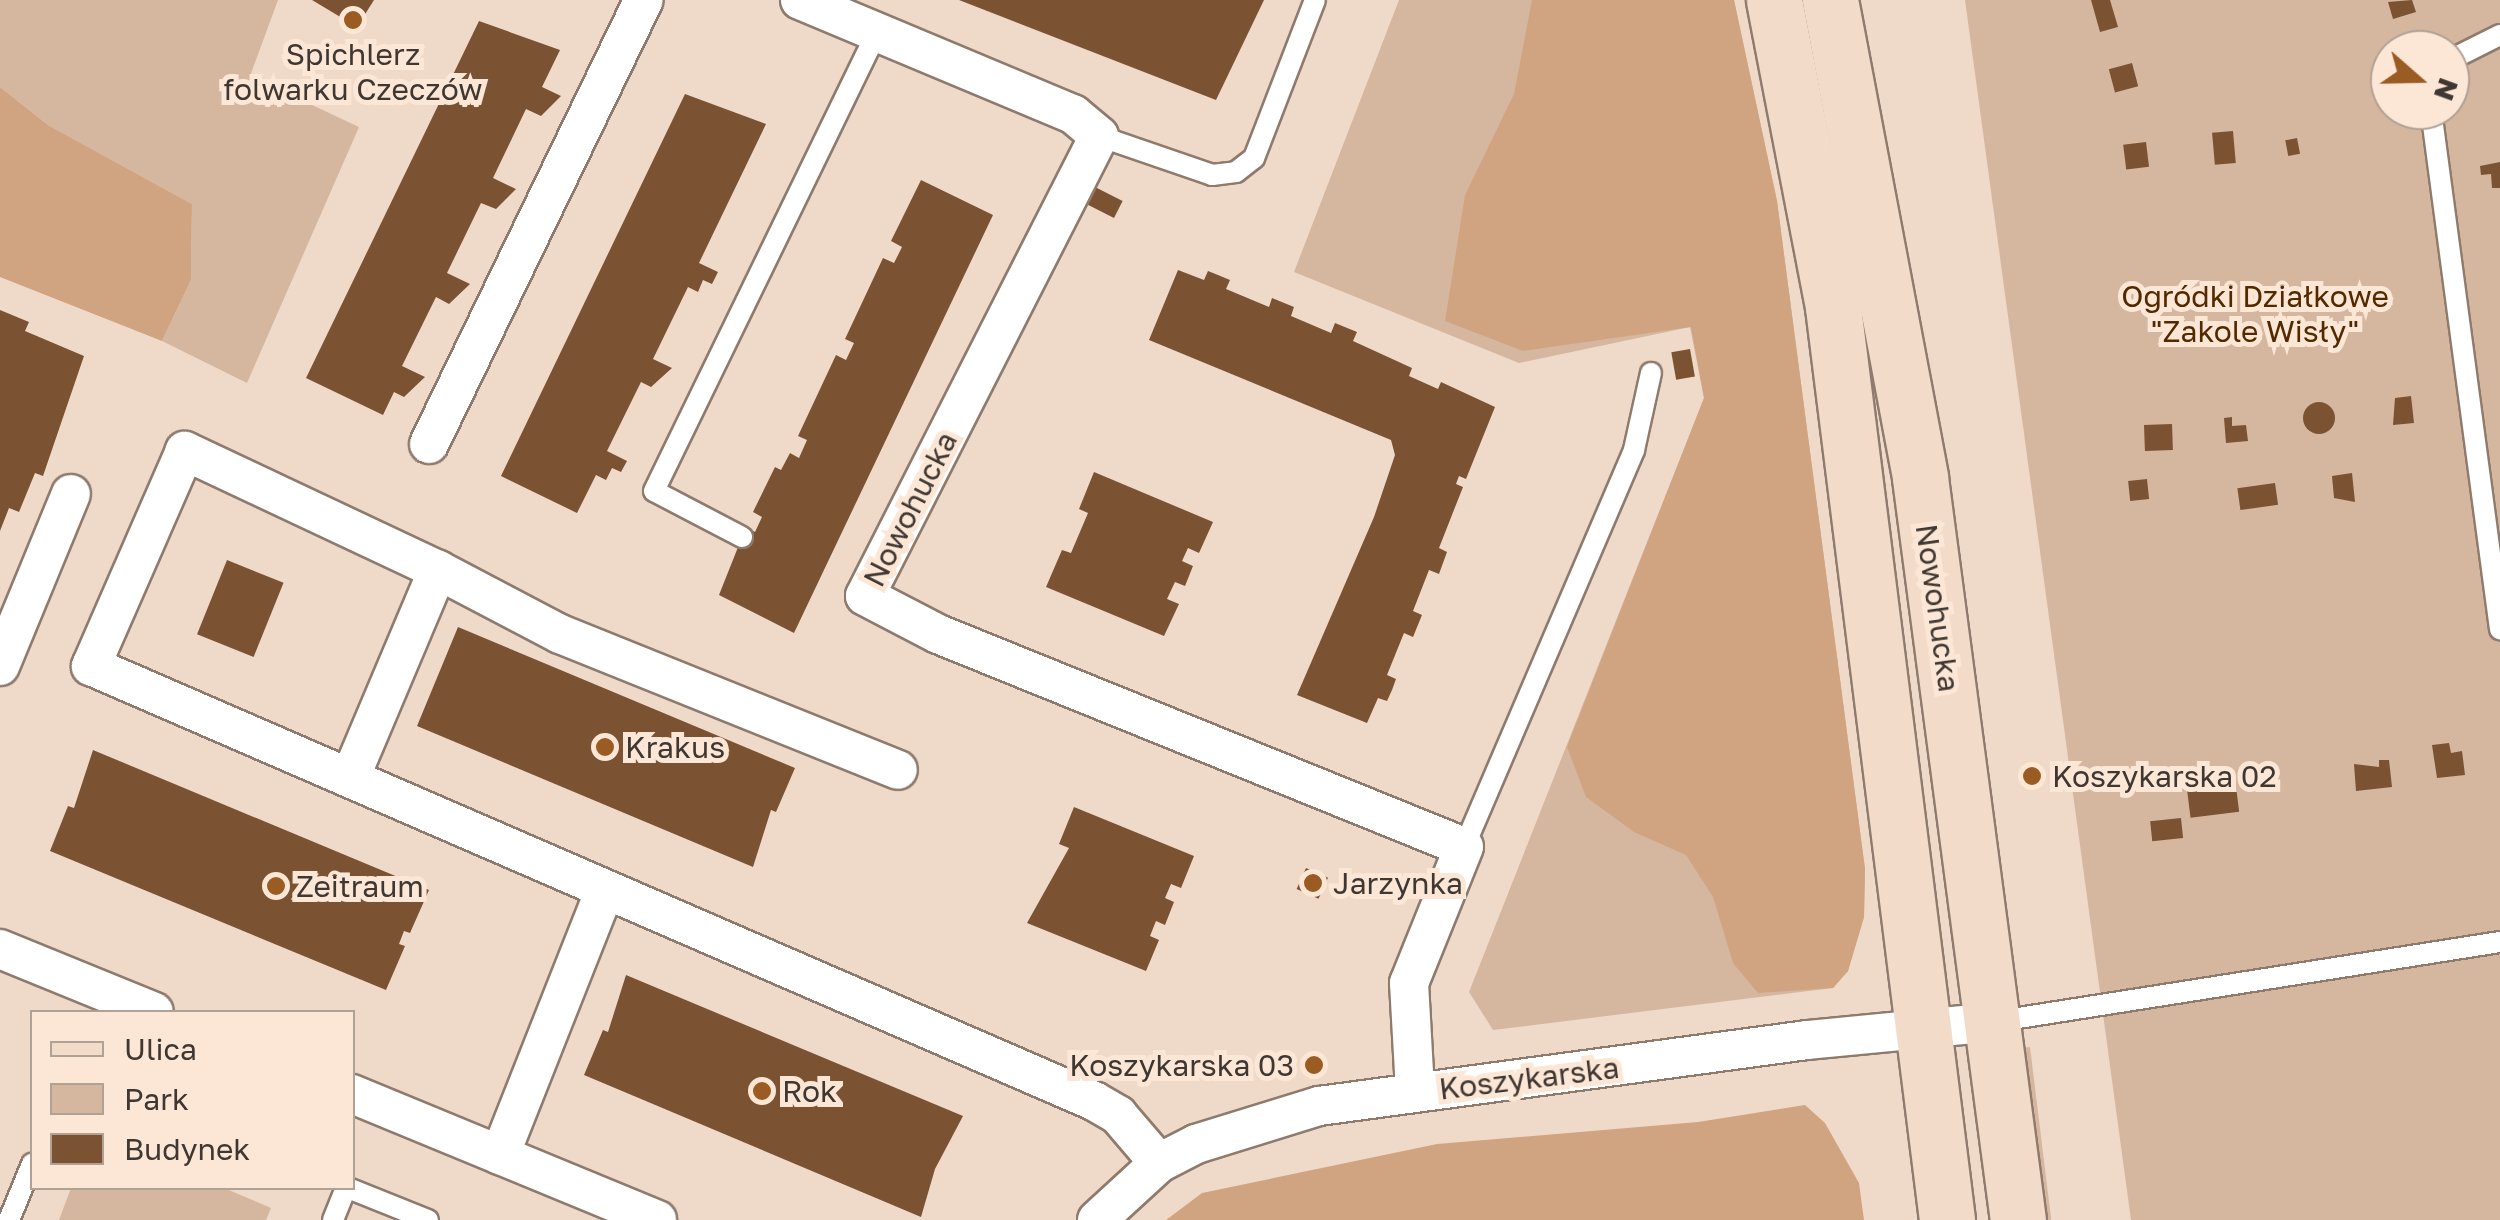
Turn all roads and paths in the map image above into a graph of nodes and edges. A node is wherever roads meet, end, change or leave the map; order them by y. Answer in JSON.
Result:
{"nodes":[{"id":1,"x":644,"y":0,"type":"edge"},
{"id":2,"x":800,"y":0,"type":"edge"},
{"id":3,"x":1316,"y":0,"type":"edge"},
{"id":4,"x":1774,"y":0,"type":"edge"},
{"id":5,"x":1830,"y":0,"type":"edge"},
{"id":6,"x":878,"y":30,"type":"junction"},
{"id":7,"x":2500,"y":36,"type":"edge"},
{"id":8,"x":2470,"y":50,"type":"edge"},
{"id":9,"x":2434,"y":130,"type":"edge"},
{"id":10,"x":1099,"y":136,"type":"junction"},
{"id":11,"x":1651,"y":373,"type":"dead end"},
{"id":12,"x":429,"y":444,"type":"dead end"},
{"id":13,"x":71,"y":494,"type":"dead end"},
{"id":14,"x":742,"y":538,"type":"dead end"},
{"id":15,"x":438,"y":570,"type":"junction"},
{"id":16,"x":15,"y":586,"type":"edge"},
{"id":17,"x":2500,"y":629,"type":"edge"},
{"id":18,"x":0,"y":666,"type":"edge"},
{"id":19,"x":898,"y":770,"type":"dead end"},
{"id":20,"x":350,"y":778,"type":"junction"},
{"id":21,"x":1464,"y":848,"type":"junction"},
{"id":22,"x":605,"y":890,"type":"junction"},
{"id":23,"x":2500,"y":942,"type":"edge"},
{"id":24,"x":0,"y":949,"type":"edge"},
{"id":25,"x":149,"y":1010,"type":"edge"},
{"id":26,"x":1993,"y":1022,"type":"junction"},
{"id":27,"x":1922,"y":1028,"type":"junction"},
{"id":28,"x":1415,"y":1092,"type":"junction"},
{"id":29,"x":355,"y":1095,"type":"edge"},
{"id":30,"x":500,"y":1156,"type":"junction"},
{"id":31,"x":1160,"y":1163,"type":"junction"},
{"id":32,"x":30,"y":1169,"type":"edge"},
{"id":33,"x":346,"y":1190,"type":"edge"},
{"id":34,"x":352,"y":1190,"type":"edge"},
{"id":35,"x":9,"y":1220,"type":"edge"},
{"id":36,"x":333,"y":1220,"type":"edge"},
{"id":37,"x":428,"y":1220,"type":"edge"},
{"id":38,"x":656,"y":1220,"type":"edge"},
{"id":39,"x":1098,"y":1220,"type":"edge"},
{"id":40,"x":1947,"y":1220,"type":"edge"},
{"id":41,"x":2018,"y":1220,"type":"edge"}],
"edges":[{"from":1,"to":12,"type":"street"},
{"from":2,"to":6,"type":"street"},
{"from":3,"to":10,"type":"lane"},
{"from":4,"to":27,"type":"main road"},
{"from":5,"to":26,"type":"main road","name":"Nowohucka"},
{"from":6,"to":10,"type":"street"},
{"from":6,"to":14,"type":"lane"},
{"from":7,"to":8,"type":"lane"},
{"from":9,"to":17,"type":"lane"},
{"from":10,"to":21,"type":"street","name":"Nowohucka"},
{"from":11,"to":21,"type":"lane"},
{"from":13,"to":16,"type":"street"},
{"from":15,"to":19,"type":"street"},
{"from":15,"to":20,"type":"street"},
{"from":15,"to":20,"type":"street"},
{"from":16,"to":18,"type":"street"},
{"from":20,"to":22,"type":"street"},
{"from":21,"to":28,"type":"street"},
{"from":22,"to":30,"type":"street"},
{"from":22,"to":31,"type":"street"},
{"from":23,"to":26,"type":"lane"},
{"from":24,"to":25,"type":"street"},
{"from":26,"to":27,"type":"street","name":"Koszykarska"},
{"from":26,"to":41,"type":"main road","name":"Nowohucka"},
{"from":27,"to":28,"type":"street","name":"Koszykarska"},
{"from":27,"to":40,"type":"main road"},
{"from":28,"to":31,"type":"street","name":"Koszykarska"},
{"from":29,"to":30,"type":"street"},
{"from":30,"to":38,"type":"street"},
{"from":31,"to":39,"type":"street","name":"Koszykarska"},
{"from":32,"to":35,"type":"lane"},
{"from":33,"to":36,"type":"lane"},
{"from":34,"to":37,"type":"lane"}]}
